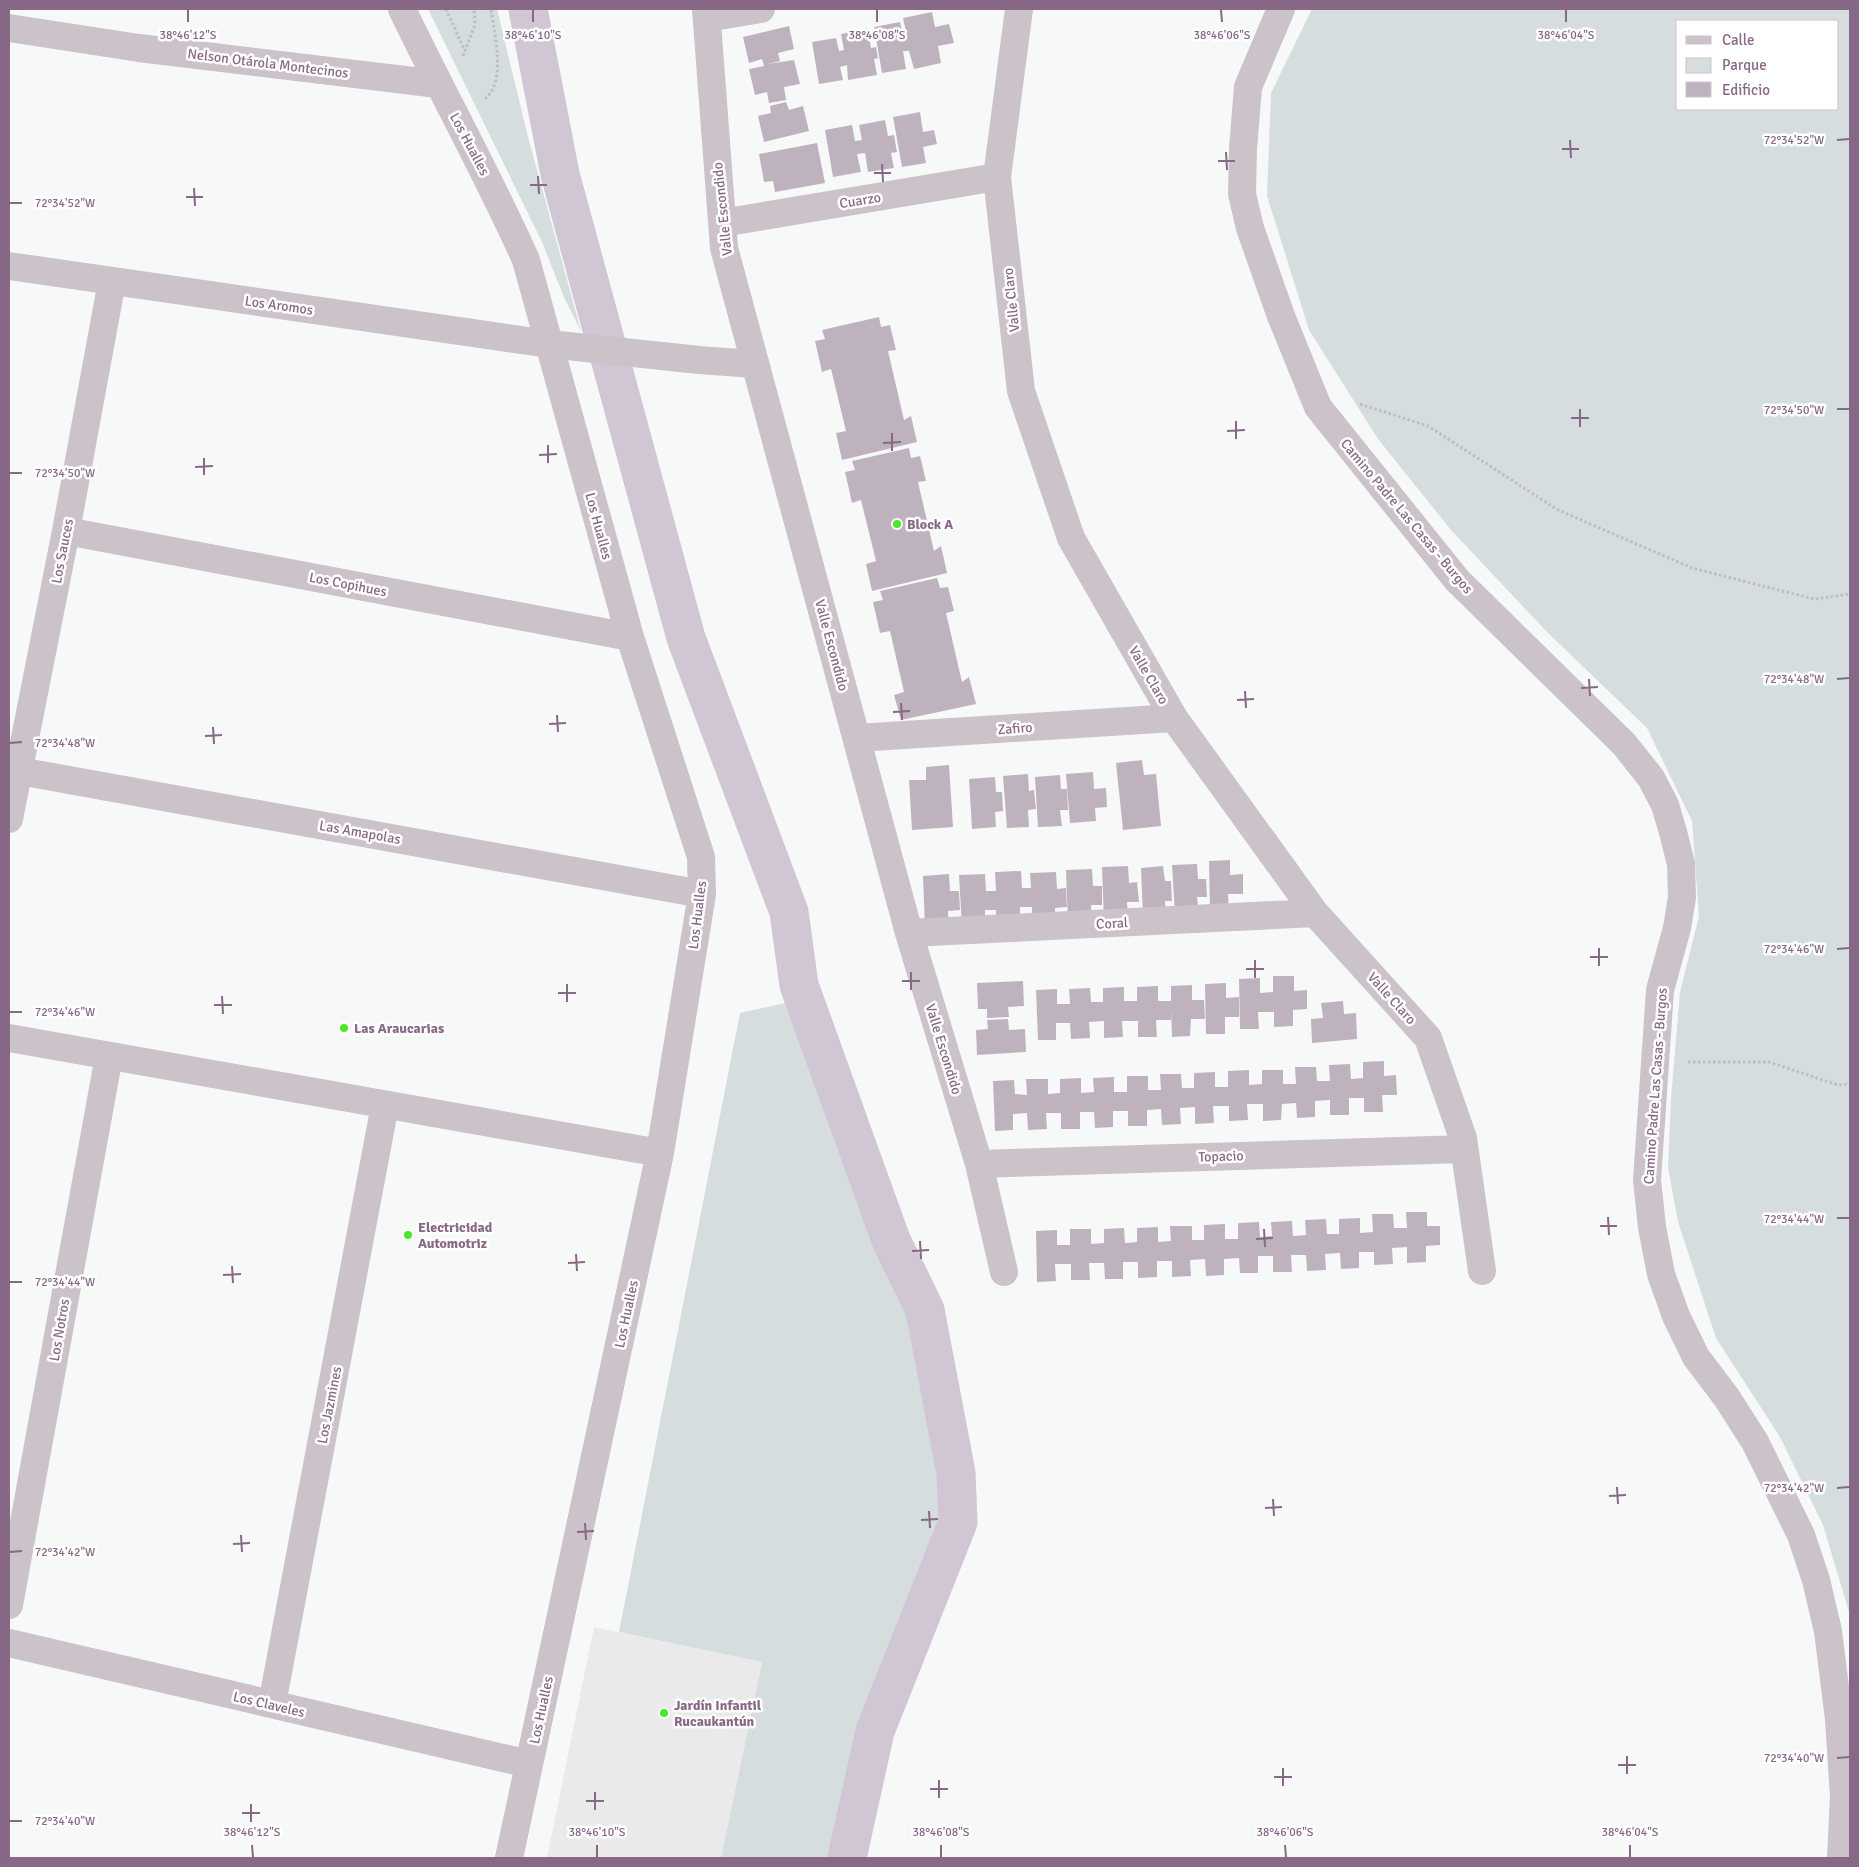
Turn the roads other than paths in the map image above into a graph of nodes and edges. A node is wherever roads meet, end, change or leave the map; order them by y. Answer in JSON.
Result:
{"nodes":[{"id":1,"x":402,"y":9,"type":"edge"},
{"id":2,"x":761,"y":9,"type":"edge"},
{"id":3,"x":1019,"y":9,"type":"edge"},
{"id":4,"x":1281,"y":9,"type":"edge"},
{"id":5,"x":706,"y":14,"type":"edge"},
{"id":6,"x":9,"y":28,"type":"edge"},
{"id":7,"x":438,"y":84,"type":"junction"},
{"id":8,"x":997,"y":177,"type":"junction"},
{"id":9,"x":722,"y":223,"type":"junction"},
{"id":10,"x":9,"y":266,"type":"edge"},
{"id":11,"x":112,"y":281,"type":"junction"},
{"id":12,"x":549,"y":344,"type":"junction"},
{"id":13,"x":755,"y":364,"type":"junction"},
{"id":14,"x":66,"y":530,"type":"junction"},
{"id":15,"x":630,"y":637,"type":"junction"},
{"id":16,"x":1174,"y":718,"type":"junction"},
{"id":17,"x":857,"y":738,"type":"junction"},
{"id":18,"x":19,"y":770,"type":"junction"},
{"id":19,"x":9,"y":819,"type":"edge"},
{"id":20,"x":702,"y":894,"type":"junction"},
{"id":21,"x":1314,"y":913,"type":"junction"},
{"id":22,"x":909,"y":933,"type":"junction"},
{"id":23,"x":9,"y":1038,"type":"edge"},
{"id":24,"x":109,"y":1056,"type":"junction"},
{"id":25,"x":385,"y":1105,"type":"junction"},
{"id":26,"x":1464,"y":1149,"type":"junction"},
{"id":27,"x":660,"y":1153,"type":"junction"},
{"id":28,"x":979,"y":1164,"type":"junction"},
{"id":29,"x":1482,"y":1271,"type":"dead end"},
{"id":30,"x":1004,"y":1272,"type":"dead end"},
{"id":31,"x":9,"y":1604,"type":"edge"},
{"id":32,"x":9,"y":1643,"type":"edge"},
{"id":33,"x":272,"y":1704,"type":"junction"},
{"id":34,"x":529,"y":1764,"type":"junction"},
{"id":35,"x":509,"y":1858,"type":"edge"},
{"id":36,"x":1841,"y":1858,"type":"edge"}],
"edges":[{"from":1,"to":7,"type":"street","name":"Los Hualles"},
{"from":2,"to":5,"type":"street"},
{"from":3,"to":8,"type":"street","name":"Valle Claro"},
{"from":4,"to":36,"type":"street","name":"Camino Padre Las Casas - Burgos"},
{"from":5,"to":9,"type":"street","name":"Valle Escondido"},
{"from":6,"to":7,"type":"street","name":"Nelson Otárola Montecinos"},
{"from":7,"to":12,"type":"street","name":"Los Hualles"},
{"from":8,"to":9,"type":"street","name":"Cuarzo"},
{"from":8,"to":16,"type":"street","name":"Valle Claro"},
{"from":9,"to":13,"type":"street","name":"Valle Escondido"},
{"from":10,"to":11,"type":"street","name":"Los Aromos"},
{"from":11,"to":12,"type":"street","name":"Los Aromos"},
{"from":11,"to":14,"type":"street","name":"Los Sauces"},
{"from":12,"to":13,"type":"street","name":"Los Aromos"},
{"from":12,"to":15,"type":"street","name":"Los Hualles"},
{"from":13,"to":17,"type":"street","name":"Valle Escondido"},
{"from":14,"to":15,"type":"street","name":"Los Copihues"},
{"from":14,"to":18,"type":"street","name":"Los Sauces"},
{"from":15,"to":20,"type":"street","name":"Los Hualles"},
{"from":16,"to":17,"type":"street","name":"Zafiro"},
{"from":16,"to":21,"type":"street","name":"Valle Claro"},
{"from":17,"to":22,"type":"street","name":"Valle Escondido"},
{"from":18,"to":19,"type":"street","name":"Los Sauces"},
{"from":18,"to":20,"type":"street","name":"Las Amapolas"},
{"from":20,"to":27,"type":"street","name":"Los Hualles"},
{"from":21,"to":22,"type":"street","name":"Coral"},
{"from":21,"to":26,"type":"street","name":"Valle Claro"},
{"from":22,"to":28,"type":"street","name":"Valle Escondido"},
{"from":23,"to":24,"type":"street"},
{"from":24,"to":25,"type":"street"},
{"from":24,"to":31,"type":"street","name":"Los Notros"},
{"from":25,"to":27,"type":"street"},
{"from":25,"to":33,"type":"street","name":"Los Jazmines"},
{"from":26,"to":28,"type":"street","name":"Topacio"},
{"from":26,"to":29,"type":"street","name":"Valle Claro"},
{"from":27,"to":34,"type":"street","name":"Los Hualles"},
{"from":28,"to":30,"type":"street","name":"Valle Escondido"},
{"from":32,"to":33,"type":"street","name":"Los Claveles"},
{"from":33,"to":34,"type":"street","name":"Los Claveles"},
{"from":34,"to":35,"type":"street","name":"Los Hualles"}]}
